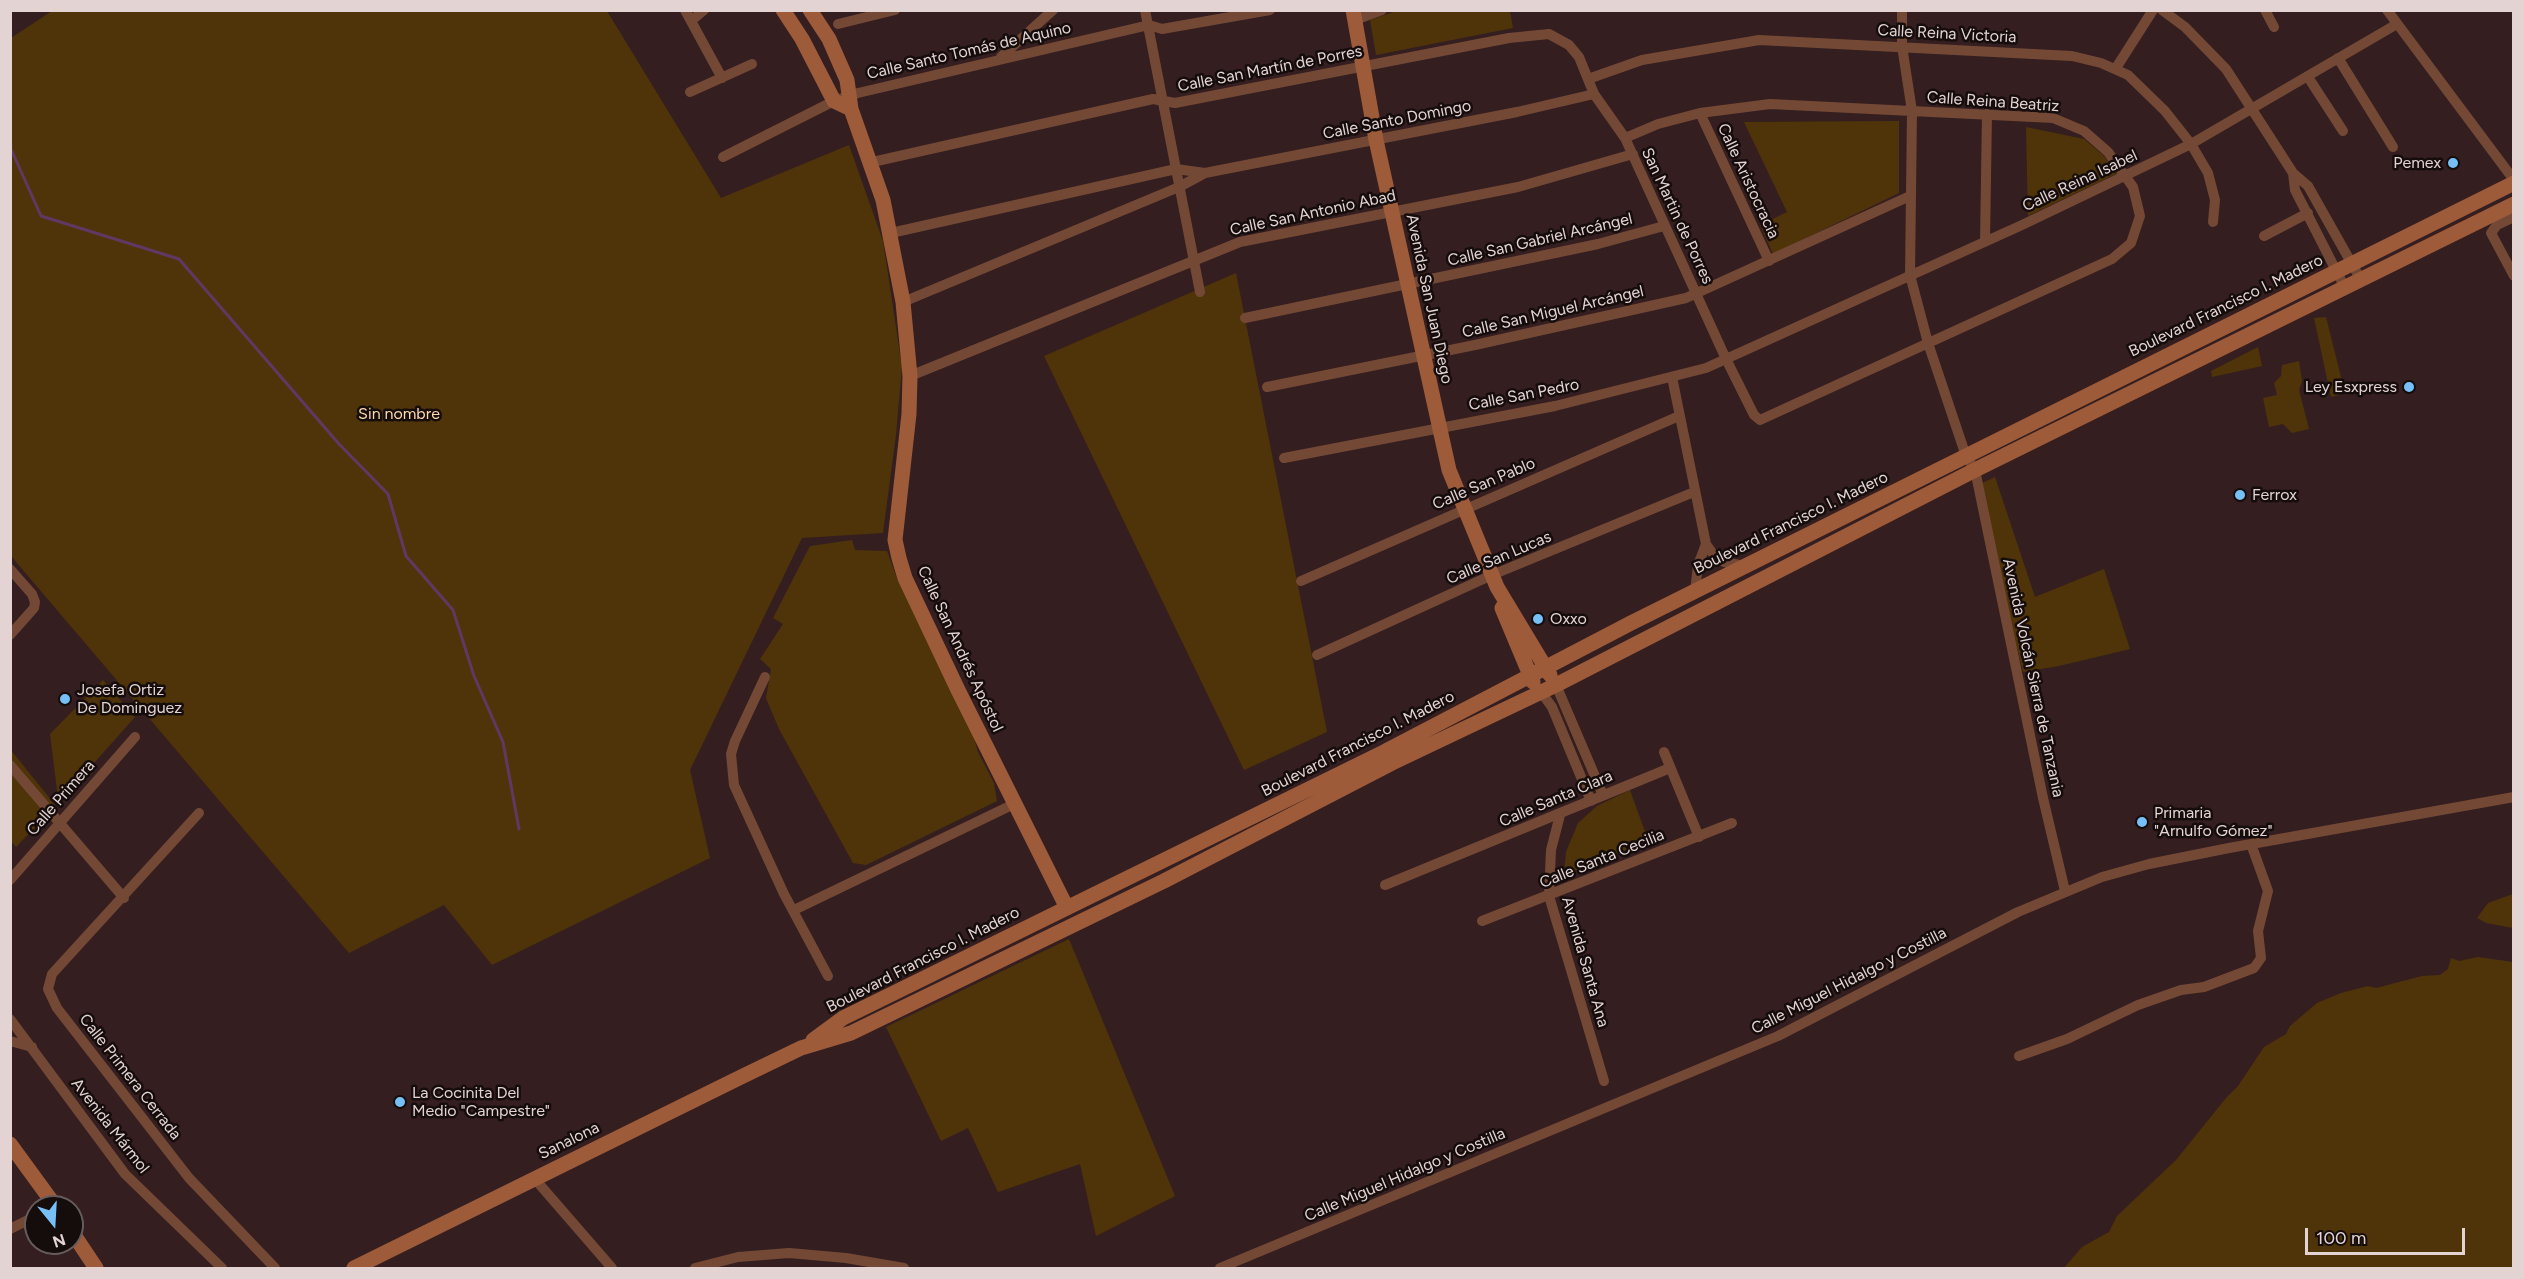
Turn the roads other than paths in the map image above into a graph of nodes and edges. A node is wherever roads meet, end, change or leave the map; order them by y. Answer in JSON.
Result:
{"nodes":[{"id":1,"x":685,"y":10,"type":"edge"},
{"id":2,"x":704,"y":10,"type":"edge"},
{"id":3,"x":783,"y":10,"type":"edge"},
{"id":4,"x":810,"y":10,"type":"edge"},
{"id":5,"x":895,"y":10,"type":"edge"},
{"id":6,"x":1053,"y":10,"type":"edge"},
{"id":7,"x":1146,"y":10,"type":"edge"},
{"id":8,"x":1270,"y":10,"type":"edge"},
{"id":9,"x":1382,"y":10,"type":"edge"},
{"id":10,"x":1902,"y":10,"type":"edge"},
{"id":11,"x":2153,"y":10,"type":"edge"},
{"id":12,"x":2162,"y":10,"type":"edge"},
{"id":13,"x":2265,"y":10,"type":"edge"},
{"id":14,"x":2387,"y":10,"type":"edge"},
{"id":15,"x":1221,"y":15,"type":"edge"},
{"id":16,"x":1354,"y":15,"type":"edge"},
{"id":17,"x":691,"y":21,"type":"junction"},
{"id":18,"x":838,"y":24,"type":"dead end"},
{"id":19,"x":2397,"y":24,"type":"junction"},
{"id":20,"x":1149,"y":25,"type":"junction"},
{"id":21,"x":2274,"y":27,"type":"dead end"},
{"id":22,"x":1536,"y":34,"type":"joint"},
{"id":23,"x":1902,"y":46,"type":"junction"},
{"id":24,"x":2338,"y":58,"type":"junction"},
{"id":25,"x":999,"y":59,"type":"junction"},
{"id":26,"x":752,"y":64,"type":"dead end"},
{"id":27,"x":1363,"y":67,"type":"junction"},
{"id":28,"x":2116,"y":68,"type":"junction"},
{"id":29,"x":2308,"y":76,"type":"junction"},
{"id":30,"x":722,"y":78,"type":"junction"},
{"id":31,"x":1588,"y":79,"type":"junction"},
{"id":32,"x":690,"y":92,"type":"dead end"},
{"id":33,"x":1594,"y":94,"type":"junction"},
{"id":34,"x":834,"y":101,"type":"junction"},
{"id":35,"x":1164,"y":101,"type":"junction"},
{"id":36,"x":851,"y":102,"type":"junction"},
{"id":37,"x":2253,"y":109,"type":"junction"},
{"id":38,"x":1912,"y":111,"type":"junction"},
{"id":39,"x":1700,"y":113,"type":"junction"},
{"id":40,"x":1987,"y":114,"type":"junction"},
{"id":41,"x":2343,"y":131,"type":"dead end"},
{"id":42,"x":1625,"y":138,"type":"junction"},
{"id":43,"x":1376,"y":140,"type":"junction"},
{"id":44,"x":2191,"y":144,"type":"junction"},
{"id":45,"x":2393,"y":147,"type":"dead end"},
{"id":46,"x":1633,"y":154,"type":"junction"},
{"id":47,"x":723,"y":157,"type":"dead end"},
{"id":48,"x":871,"y":165,"type":"junction"},
{"id":49,"x":1176,"y":169,"type":"junction"},
{"id":50,"x":1205,"y":173,"type":"junction"},
{"id":51,"x":2293,"y":173,"type":"junction"},
{"id":52,"x":2126,"y":176,"type":"junction"},
{"id":53,"x":2514,"y":181,"type":"edge"},
{"id":54,"x":1179,"y":187,"type":"junction"},
{"id":55,"x":1911,"y":196,"type":"junction"},
{"id":56,"x":2514,"y":204,"type":"edge"},
{"id":57,"x":1392,"y":212,"type":"junction"},
{"id":58,"x":2308,"y":213,"type":"junction"},
{"id":59,"x":2514,"y":217,"type":"edge"},
{"id":60,"x":2213,"y":222,"type":"dead end"},
{"id":61,"x":1664,"y":226,"type":"junction"},
{"id":62,"x":891,"y":233,"type":"junction"},
{"id":63,"x":2264,"y":236,"type":"dead end"},
{"id":64,"x":1985,"y":242,"type":"junction"},
{"id":65,"x":1192,"y":259,"type":"junction"},
{"id":66,"x":1769,"y":261,"type":"junction"},
{"id":67,"x":2344,"y":268,"type":"junction"},
{"id":68,"x":1910,"y":275,"type":"junction"},
{"id":69,"x":2514,"y":276,"type":"edge"},
{"id":70,"x":2361,"y":280,"type":"junction"},
{"id":71,"x":1407,"y":284,"type":"junction"},
{"id":72,"x":2345,"y":288,"type":"junction"},
{"id":73,"x":1200,"y":292,"type":"dead end"},
{"id":74,"x":1697,"y":294,"type":"junction"},
{"id":75,"x":903,"y":302,"type":"junction"},
{"id":76,"x":1245,"y":318,"type":"dead end"},
{"id":77,"x":1765,"y":341,"type":"joint"},
{"id":78,"x":1928,"y":343,"type":"junction"},
{"id":79,"x":1423,"y":356,"type":"junction"},
{"id":80,"x":1726,"y":359,"type":"junction"},
{"id":81,"x":910,"y":376,"type":"junction"},
{"id":82,"x":1672,"y":377,"type":"junction"},
{"id":83,"x":1267,"y":387,"type":"dead end"},
{"id":84,"x":1679,"y":416,"type":"junction"},
{"id":85,"x":1775,"y":416,"type":"joint"},
{"id":86,"x":1439,"y":427,"type":"junction"},
{"id":87,"x":1966,"y":456,"type":"junction"},
{"id":88,"x":1284,"y":458,"type":"dead end"},
{"id":89,"x":1975,"y":470,"type":"junction"},
{"id":90,"x":1694,"y":492,"type":"junction"},
{"id":91,"x":1463,"y":509,"type":"junction"},
{"id":92,"x":1706,"y":544,"type":"junction"},
{"id":93,"x":1745,"y":566,"type":"junction"},
{"id":94,"x":10,"y":569,"type":"edge"},
{"id":95,"x":1301,"y":581,"type":"dead end"},
{"id":96,"x":1495,"y":581,"type":"junction"},
{"id":97,"x":1695,"y":591,"type":"junction"},
{"id":98,"x":10,"y":634,"type":"edge"},
{"id":99,"x":1317,"y":655,"type":"dead end"},
{"id":100,"x":1544,"y":667,"type":"junction"},
{"id":101,"x":1528,"y":676,"type":"junction"},
{"id":102,"x":765,"y":677,"type":"dead end"},
{"id":103,"x":1556,"y":685,"type":"junction"},
{"id":104,"x":1541,"y":692,"type":"junction"},
{"id":105,"x":135,"y":736,"type":"dead end"},
{"id":106,"x":1664,"y":752,"type":"dead end"},
{"id":107,"x":10,"y":765,"type":"edge"},
{"id":108,"x":1670,"y":768,"type":"junction"},
{"id":109,"x":1603,"y":795,"type":"junction"},
{"id":110,"x":2514,"y":797,"type":"edge"},
{"id":111,"x":1591,"y":801,"type":"junction"},
{"id":112,"x":1014,"y":804,"type":"junction"},
{"id":113,"x":199,"y":813,"type":"dead end"},
{"id":114,"x":1560,"y":815,"type":"junction"},
{"id":115,"x":60,"y":822,"type":"junction"},
{"id":116,"x":1732,"y":824,"type":"dead end"},
{"id":117,"x":1699,"y":837,"type":"junction"},
{"id":118,"x":2251,"y":844,"type":"junction"},
{"id":119,"x":10,"y":880,"type":"edge"},
{"id":120,"x":1385,"y":885,"type":"dead end"},
{"id":121,"x":2065,"y":891,"type":"junction"},
{"id":122,"x":1550,"y":896,"type":"junction"},
{"id":123,"x":124,"y":898,"type":"junction"},
{"id":124,"x":1066,"y":908,"type":"junction"},
{"id":125,"x":794,"y":910,"type":"junction"},
{"id":126,"x":1482,"y":921,"type":"dead end"},
{"id":127,"x":938,"y":971,"type":"junction"},
{"id":128,"x":828,"y":976,"type":"dead end"},
{"id":129,"x":945,"y":986,"type":"junction"},
{"id":130,"x":10,"y":1019,"type":"edge"},
{"id":131,"x":10,"y":1041,"type":"edge"},
{"id":132,"x":32,"y":1047,"type":"junction"},
{"id":133,"x":801,"y":1048,"type":"junction"},
{"id":134,"x":2019,"y":1056,"type":"dead end"},
{"id":135,"x":1604,"y":1081,"type":"dead end"},
{"id":136,"x":10,"y":1144,"type":"edge"},
{"id":137,"x":534,"y":1178,"type":"junction"},
{"id":138,"x":46,"y":1195,"type":"edge"},
{"id":139,"x":24,"y":1222,"type":"edge"},
{"id":140,"x":10,"y":1230,"type":"edge"},
{"id":141,"x":84,"y":1250,"type":"edge"},
{"id":142,"x":96,"y":1269,"type":"edge"},
{"id":143,"x":222,"y":1269,"type":"edge"},
{"id":144,"x":275,"y":1269,"type":"edge"},
{"id":145,"x":354,"y":1269,"type":"edge"},
{"id":146,"x":612,"y":1269,"type":"edge"},
{"id":147,"x":695,"y":1269,"type":"edge"},
{"id":148,"x":904,"y":1269,"type":"edge"},
{"id":149,"x":1220,"y":1269,"type":"edge"}],
"edges":[{"from":1,"to":17,"type":"street"},
{"from":2,"to":17,"type":"street"},
{"from":3,"to":34,"type":"main road"},
{"from":4,"to":36,"type":"main road","name":"Calle San Andrés Apóstol"},
{"from":5,"to":18,"type":"street"},
{"from":6,"to":25,"type":"street"},
{"from":7,"to":20,"type":"street"},
{"from":8,"to":15,"type":"street","name":"Calle Santo Tomás de Aquino"},
{"from":9,"to":16,"type":"street"},
{"from":10,"to":23,"type":"street"},
{"from":11,"to":28,"type":"street"},
{"from":12,"to":37,"type":"street"},
{"from":13,"to":21,"type":"street"},
{"from":14,"to":19,"type":"street"},
{"from":15,"to":20,"type":"street","name":"Calle Santo Tomás de Aquino"},
{"from":16,"to":27,"type":"main road","name":"Avenida San Juan Diego"},
{"from":17,"to":30,"type":"street"},
{"from":19,"to":24,"type":"street","name":"Calle Reina Isabel"},
{"from":19,"to":53,"type":"street"},
{"from":20,"to":25,"type":"street","name":"Calle Santo Tomás de Aquino"},
{"from":20,"to":35,"type":"street"},
{"from":22,"to":27,"type":"street","name":"Calle San Martín de Porres"},
{"from":22,"to":31,"type":"street","name":"San Martin de Porres"},
{"from":23,"to":28,"type":"street","name":"Calle Reina Victoria"},
{"from":23,"to":31,"type":"street","name":"Calle Reina Victoria"},
{"from":23,"to":38,"type":"street"},
{"from":24,"to":29,"type":"street","name":"Calle Reina Isabel"},
{"from":24,"to":45,"type":"street"},
{"from":25,"to":36,"type":"street","name":"Calle Santo Tomás de Aquino"},
{"from":26,"to":30,"type":"street"},
{"from":27,"to":35,"type":"street","name":"Calle San Martín de Porres"},
{"from":27,"to":43,"type":"main road","name":"Avenida San Juan Diego"},
{"from":28,"to":44,"type":"street","name":"Calle Reina Victoria"},
{"from":29,"to":37,"type":"street","name":"Calle Reina Isabel"},
{"from":29,"to":41,"type":"street"},
{"from":30,"to":32,"type":"street"},
{"from":31,"to":33,"type":"street","name":"San Martin de Porres"},
{"from":33,"to":42,"type":"street","name":"San Martin de Porres"},
{"from":33,"to":43,"type":"street","name":"Calle Santo Domingo"},
{"from":34,"to":36,"type":"main road"},
{"from":34,"to":47,"type":"street"},
{"from":35,"to":48,"type":"street","name":"Calle San Martín de Porres"},
{"from":35,"to":49,"type":"street"},
{"from":36,"to":48,"type":"main road","name":"Calle San Andrés Apóstol"},
{"from":37,"to":44,"type":"street","name":"Calle Reina Isabel"},
{"from":37,"to":51,"type":"street"},
{"from":38,"to":39,"type":"street","name":"Calle Reina Beatriz"},
{"from":38,"to":40,"type":"street","name":"Calle Reina Beatriz"},
{"from":38,"to":55,"type":"street"},
{"from":39,"to":42,"type":"street","name":"Calle Reina Beatriz"},
{"from":39,"to":66,"type":"street","name":"Calle Aristocracia"},
{"from":40,"to":52,"type":"street","name":"Calle Reina Beatriz"},
{"from":40,"to":64,"type":"street"},
{"from":42,"to":46,"type":"street","name":"San Martin de Porres"},
{"from":43,"to":50,"type":"street","name":"Calle Santo Domingo"},
{"from":43,"to":57,"type":"main road","name":"Avenida San Juan Diego"},
{"from":44,"to":52,"type":"street","name":"Calle Reina Isabel"},
{"from":44,"to":60,"type":"street","name":"Calle Reina Victoria"},
{"from":46,"to":57,"type":"street","name":"Calle San Antonio Abad"},
{"from":46,"to":61,"type":"street","name":"San Martin de Porres"},
{"from":48,"to":62,"type":"main road","name":"Calle San Andrés Apóstol"},
{"from":49,"to":50,"type":"street","name":"Calle Santo Domingo"},
{"from":49,"to":54,"type":"street"},
{"from":49,"to":62,"type":"street","name":"Calle Santo Domingo"},
{"from":50,"to":54,"type":"street","name":"Calle Santo Domingo"},
{"from":51,"to":58,"type":"street"},
{"from":51,"to":67,"type":"street"},
{"from":52,"to":64,"type":"street","name":"Calle Reina Isabel"},
{"from":52,"to":78,"type":"street","name":"Calle Reina Beatriz"},
{"from":53,"to":67,"type":"main road","name":"Boulevard Francisco I. Madero"},
{"from":54,"to":65,"type":"street"},
{"from":54,"to":75,"type":"street","name":"Calle Santo Domingo"},
{"from":55,"to":66,"type":"street","name":"Calle San Miguel Arcángel"},
{"from":55,"to":68,"type":"street"},
{"from":56,"to":70,"type":"main road","name":"Boulevard Francisco I. Madero"},
{"from":57,"to":65,"type":"street","name":"Calle San Antonio Abad"},
{"from":57,"to":71,"type":"main road","name":"Avenida San Juan Diego"},
{"from":58,"to":63,"type":"street"},
{"from":58,"to":67,"type":"street"},
{"from":59,"to":69,"type":"street"},
{"from":61,"to":71,"type":"street","name":"Calle San Gabriel Arcángel"},
{"from":61,"to":74,"type":"street","name":"San Martin de Porres"},
{"from":62,"to":75,"type":"main road","name":"Calle San Andrés Apóstol"},
{"from":64,"to":68,"type":"street","name":"Calle Reina Isabel"},
{"from":65,"to":73,"type":"street"},
{"from":65,"to":81,"type":"street","name":"Calle San Antonio Abad"},
{"from":66,"to":74,"type":"street","name":"Calle San Miguel Arcángel"},
{"from":67,"to":70,"type":"street"},
{"from":67,"to":72,"type":"street"},
{"from":67,"to":87,"type":"main road","name":"Boulevard Francisco I. Madero"},
{"from":68,"to":77,"type":"street","name":"Calle Reina Isabel"},
{"from":68,"to":78,"type":"street"},
{"from":70,"to":72,"type":"main road","name":"Boulevard Francisco I. Madero"},
{"from":71,"to":76,"type":"street","name":"Calle San Gabriel Arcángel"},
{"from":71,"to":79,"type":"main road","name":"Avenida San Juan Diego"},
{"from":72,"to":89,"type":"main road","name":"Boulevard Francisco I. Madero"},
{"from":74,"to":79,"type":"street","name":"Calle San Miguel Arcángel"},
{"from":74,"to":80,"type":"street","name":"San Martin de Porres"},
{"from":75,"to":81,"type":"main road","name":"Calle San Andrés Apóstol"},
{"from":77,"to":80,"type":"street","name":"Calle San Pedro"},
{"from":78,"to":85,"type":"street","name":"Calle Reina Beatriz"},
{"from":78,"to":87,"type":"street"},
{"from":79,"to":83,"type":"street","name":"Calle San Miguel Arcángel"},
{"from":79,"to":86,"type":"main road","name":"Avenida San Juan Diego"},
{"from":80,"to":82,"type":"street","name":"Calle San Pedro"},
{"from":80,"to":85,"type":"street","name":"San Martin de Porres"},
{"from":81,"to":112,"type":"main road","name":"Calle San Andrés Apóstol"},
{"from":82,"to":84,"type":"street"},
{"from":82,"to":86,"type":"street","name":"Calle San Pedro"},
{"from":84,"to":90,"type":"street"},
{"from":84,"to":91,"type":"street","name":"Calle San Pablo"},
{"from":86,"to":88,"type":"street","name":"Calle San Pedro"},
{"from":86,"to":91,"type":"main road","name":"Avenida San Juan Diego"},
{"from":87,"to":89,"type":"street"},
{"from":87,"to":93,"type":"main road","name":"Boulevard Francisco I. Madero"},
{"from":89,"to":103,"type":"main road","name":"Boulevard Francisco I. Madero"},
{"from":89,"to":121,"type":"street","name":"Avenida Volcán Sierra de Tanzania"},
{"from":90,"to":92,"type":"street"},
{"from":90,"to":96,"type":"street","name":"Calle San Lucas"},
{"from":91,"to":95,"type":"street","name":"Calle San Pablo"},
{"from":91,"to":96,"type":"main road","name":"Avenida San Juan Diego"},
{"from":92,"to":93,"type":"street"},
{"from":92,"to":97,"type":"street"},
{"from":93,"to":97,"type":"main road","name":"Boulevard Francisco I. Madero"},
{"from":94,"to":98,"type":"street"},
{"from":96,"to":99,"type":"street","name":"Calle San Lucas"},
{"from":96,"to":100,"type":"main road","name":"Avenida San Juan Diego"},
{"from":96,"to":101,"type":"main road","name":"Avenida San Juan Diego"},
{"from":97,"to":100,"type":"main road","name":"Boulevard Francisco I. Madero"},
{"from":100,"to":101,"type":"main road","name":"Boulevard Francisco I. Madero"},
{"from":100,"to":103,"type":"main road","name":"Avenida San Juan Diego"},
{"from":101,"to":104,"type":"main road","name":"Avenida San Juan Diego"},
{"from":101,"to":124,"type":"main road","name":"Boulevard Francisco I. Madero"},
{"from":102,"to":125,"type":"street"},
{"from":103,"to":104,"type":"main road","name":"Boulevard Francisco I. Madero"},
{"from":103,"to":109,"type":"street"},
{"from":104,"to":111,"type":"street"},
{"from":104,"to":129,"type":"main road","name":"Boulevard Francisco I. Madero"},
{"from":105,"to":115,"type":"street","name":"Calle Primera"},
{"from":106,"to":108,"type":"street"},
{"from":107,"to":115,"type":"street"},
{"from":108,"to":109,"type":"street","name":"Calle Santa Clara"},
{"from":108,"to":117,"type":"street"},
{"from":109,"to":111,"type":"street","name":"Calle Santa Clara"},
{"from":110,"to":118,"type":"street","name":"Calle Miguel Hidalgo y Costilla"},
{"from":111,"to":114,"type":"street","name":"Calle Santa Clara"},
{"from":112,"to":124,"type":"main road","name":"Calle San Andrés Apóstol"},
{"from":112,"to":125,"type":"street"},
{"from":113,"to":123,"type":"street","name":"Calle Primera Cerrada"},
{"from":114,"to":120,"type":"street","name":"Calle Santa Clara"},
{"from":114,"to":122,"type":"street","name":"Avenida Santa Ana"},
{"from":115,"to":119,"type":"street","name":"Calle Primera"},
{"from":115,"to":123,"type":"street"},
{"from":116,"to":117,"type":"street","name":"Calle Santa Cecilia"},
{"from":117,"to":122,"type":"street","name":"Calle Santa Cecilia"},
{"from":118,"to":121,"type":"street","name":"Calle Miguel Hidalgo y Costilla"},
{"from":118,"to":134,"type":"street"},
{"from":121,"to":149,"type":"street","name":"Calle Miguel Hidalgo y Costilla"},
{"from":122,"to":126,"type":"street","name":"Calle Santa Cecilia"},
{"from":122,"to":135,"type":"street","name":"Avenida Santa Ana"},
{"from":123,"to":144,"type":"street","name":"Calle Primera Cerrada"},
{"from":124,"to":127,"type":"main road","name":"Boulevard Francisco I. Madero"},
{"from":125,"to":128,"type":"street"},
{"from":127,"to":129,"type":"main road"},
{"from":127,"to":133,"type":"main road","name":"Boulevard Francisco I. Madero"},
{"from":129,"to":133,"type":"main road","name":"Boulevard Francisco I. Madero"},
{"from":130,"to":132,"type":"street","name":"Avenida Mármol"},
{"from":131,"to":132,"type":"street"},
{"from":132,"to":143,"type":"street","name":"Avenida Mármol"},
{"from":133,"to":137,"type":"main road","name":"Sanalona"},
{"from":136,"to":138,"type":"main road"},
{"from":137,"to":145,"type":"main road","name":"Sanalona"},
{"from":137,"to":146,"type":"street"},
{"from":139,"to":140,"type":"street"},
{"from":141,"to":142,"type":"main road"},
{"from":147,"to":148,"type":"street"}]}
